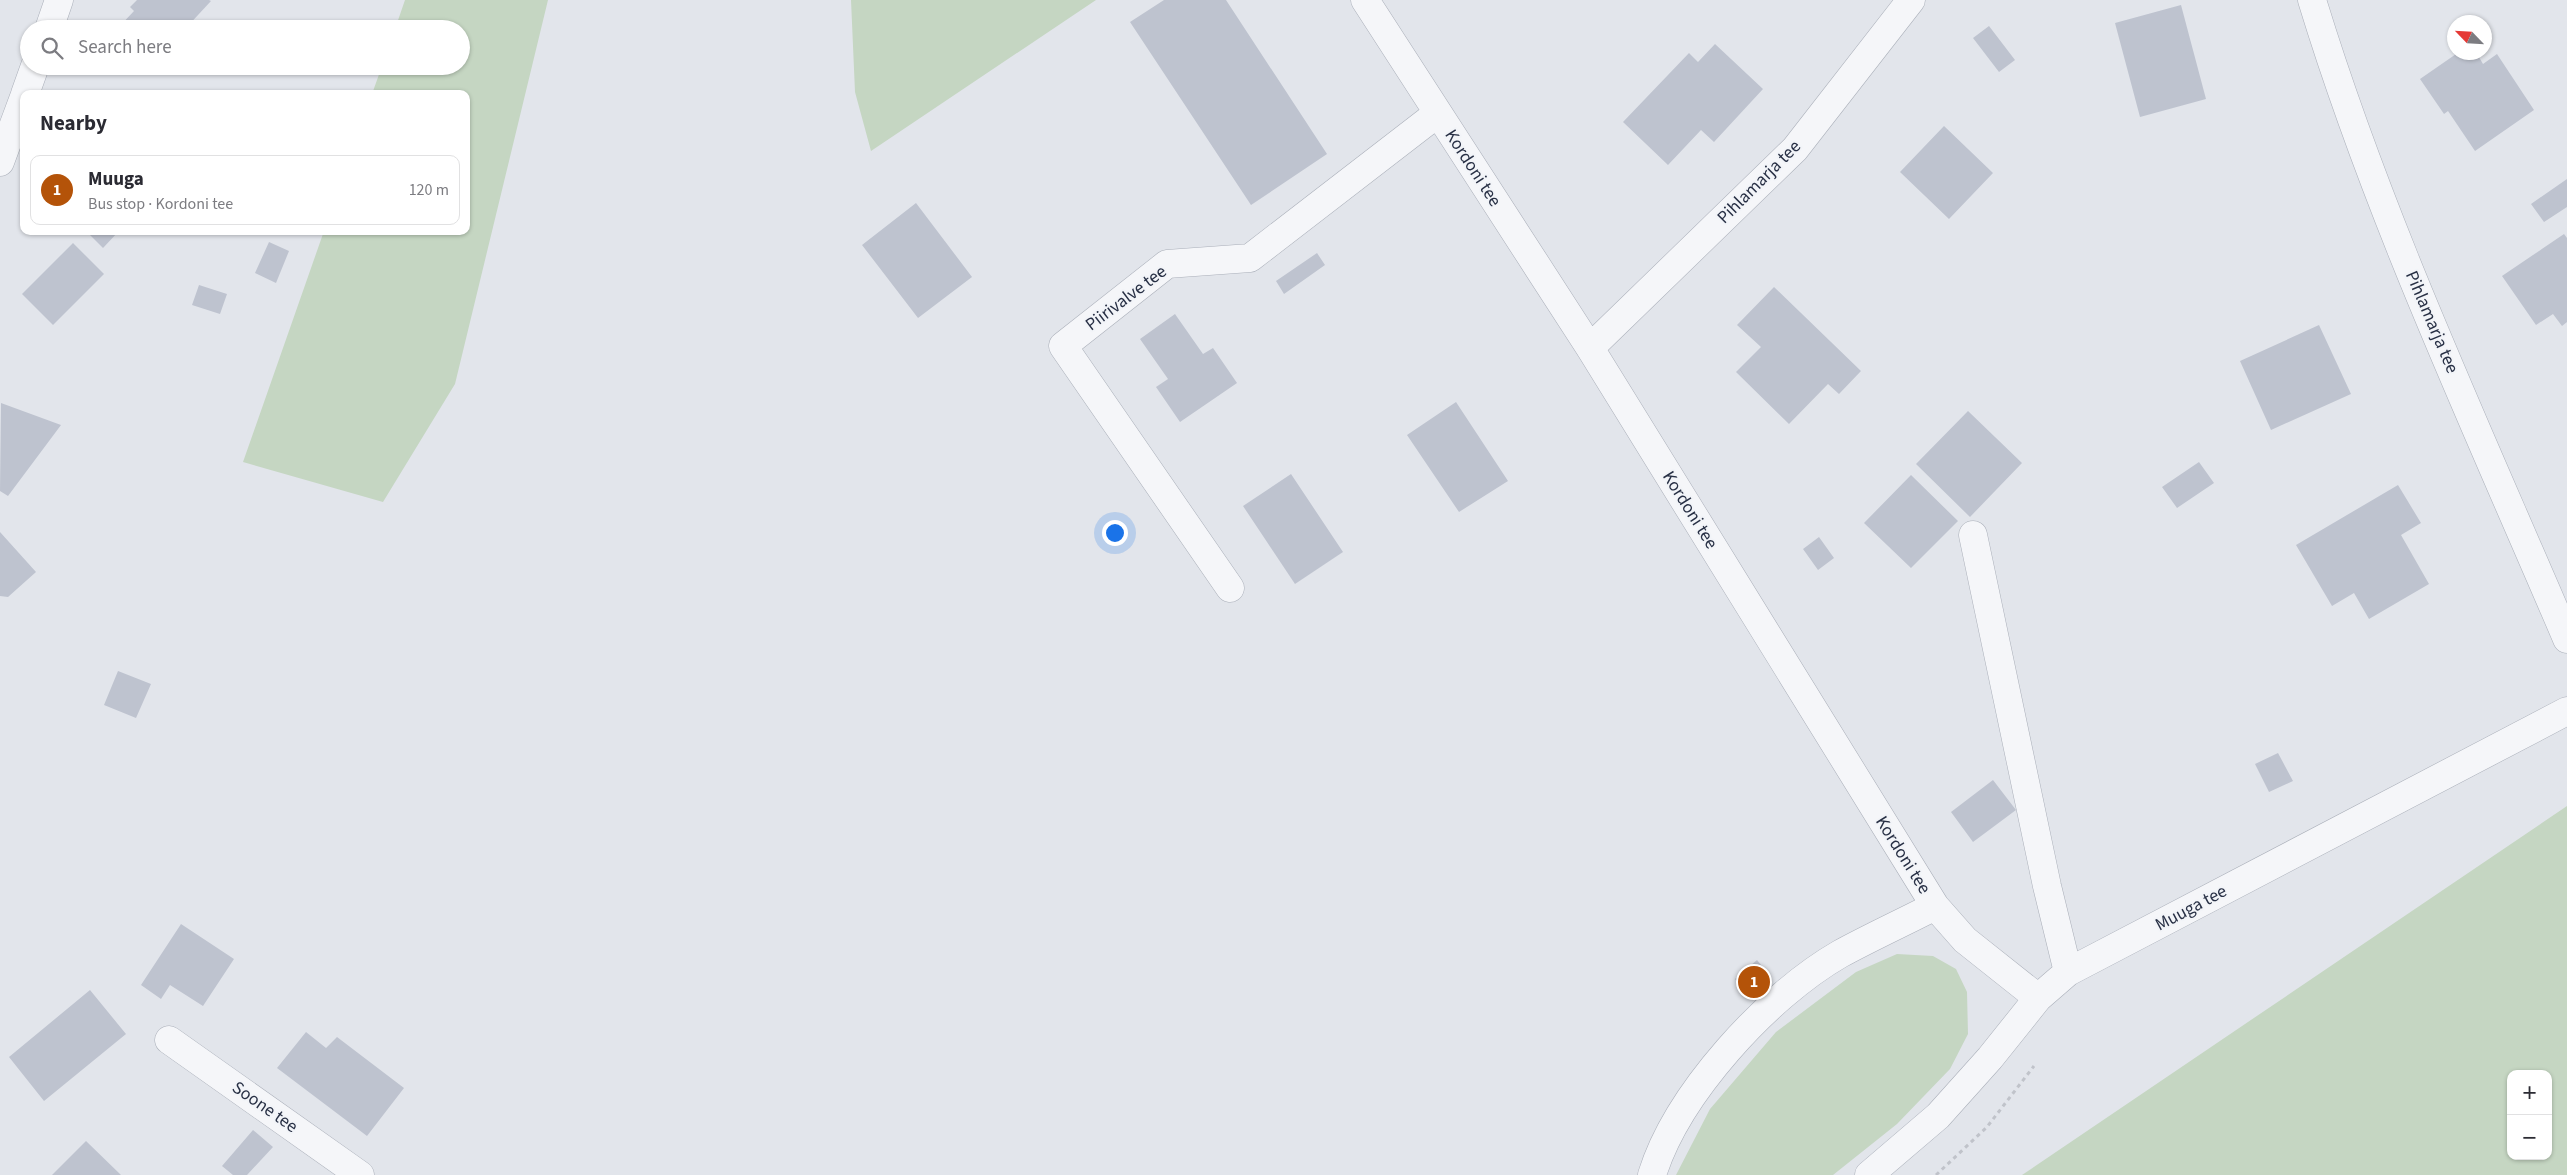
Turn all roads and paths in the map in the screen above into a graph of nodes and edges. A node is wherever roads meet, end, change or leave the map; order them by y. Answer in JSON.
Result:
{"nodes":[{"id":1,"x":59,"y":0,"type":"edge"},
{"id":2,"x":1365,"y":0,"type":"edge"},
{"id":3,"x":1911,"y":0,"type":"edge"},
{"id":4,"x":2312,"y":0,"type":"edge"},
{"id":5,"x":52,"y":20,"type":"edge"},
{"id":6,"x":32,"y":75,"type":"edge"},
{"id":7,"x":26,"y":90,"type":"edge"},
{"id":8,"x":20,"y":106,"type":"edge"},
{"id":9,"x":1438,"y":113,"type":"junction"},
{"id":10,"x":0,"y":162,"type":"edge"},
{"id":11,"x":1590,"y":348,"type":"junction"},
{"id":12,"x":1973,"y":535,"type":"dead end"},
{"id":13,"x":1230,"y":588,"type":"dead end"},
{"id":14,"x":2567,"y":639,"type":"edge"},
{"id":15,"x":2567,"y":712,"type":"edge"},
{"id":16,"x":1935,"y":906,"type":"junction"},
{"id":17,"x":2068,"y":972,"type":"junction"},
{"id":18,"x":2038,"y":998,"type":"junction"},
{"id":19,"x":170,"y":1040,"type":"dead end"},
{"id":20,"x":2039,"y":1060,"type":"dead end"},
{"id":21,"x":360,"y":1175,"type":"edge"},
{"id":22,"x":1652,"y":1175,"type":"edge"},
{"id":23,"x":1869,"y":1175,"type":"edge"},
{"id":24,"x":1936,"y":1175,"type":"edge"}],
"edges":[{"from":1,"to":5,"type":"street"},
{"from":2,"to":9,"type":"street","name":"Kordoni tee"},
{"from":3,"to":11,"type":"street","name":"Pihlamarja tee"},
{"from":4,"to":14,"type":"street","name":"Pihlamarja tee"},
{"from":6,"to":7,"type":"street"},
{"from":8,"to":10,"type":"street"},
{"from":9,"to":11,"type":"street","name":"Kordoni tee"},
{"from":9,"to":13,"type":"street","name":"Piirivalve tee"},
{"from":11,"to":16,"type":"street","name":"Kordoni tee"},
{"from":12,"to":17,"type":"street"},
{"from":15,"to":17,"type":"street","name":"Muuga tee"},
{"from":16,"to":18,"type":"street","name":"Kordoni tee"},
{"from":16,"to":22,"type":"street"},
{"from":17,"to":18,"type":"street","name":"Muuga tee"},
{"from":18,"to":23,"type":"street","name":"Muuga tee"},
{"from":19,"to":21,"type":"street","name":"Soone tee"},
{"from":20,"to":24,"type":"path"}]}
